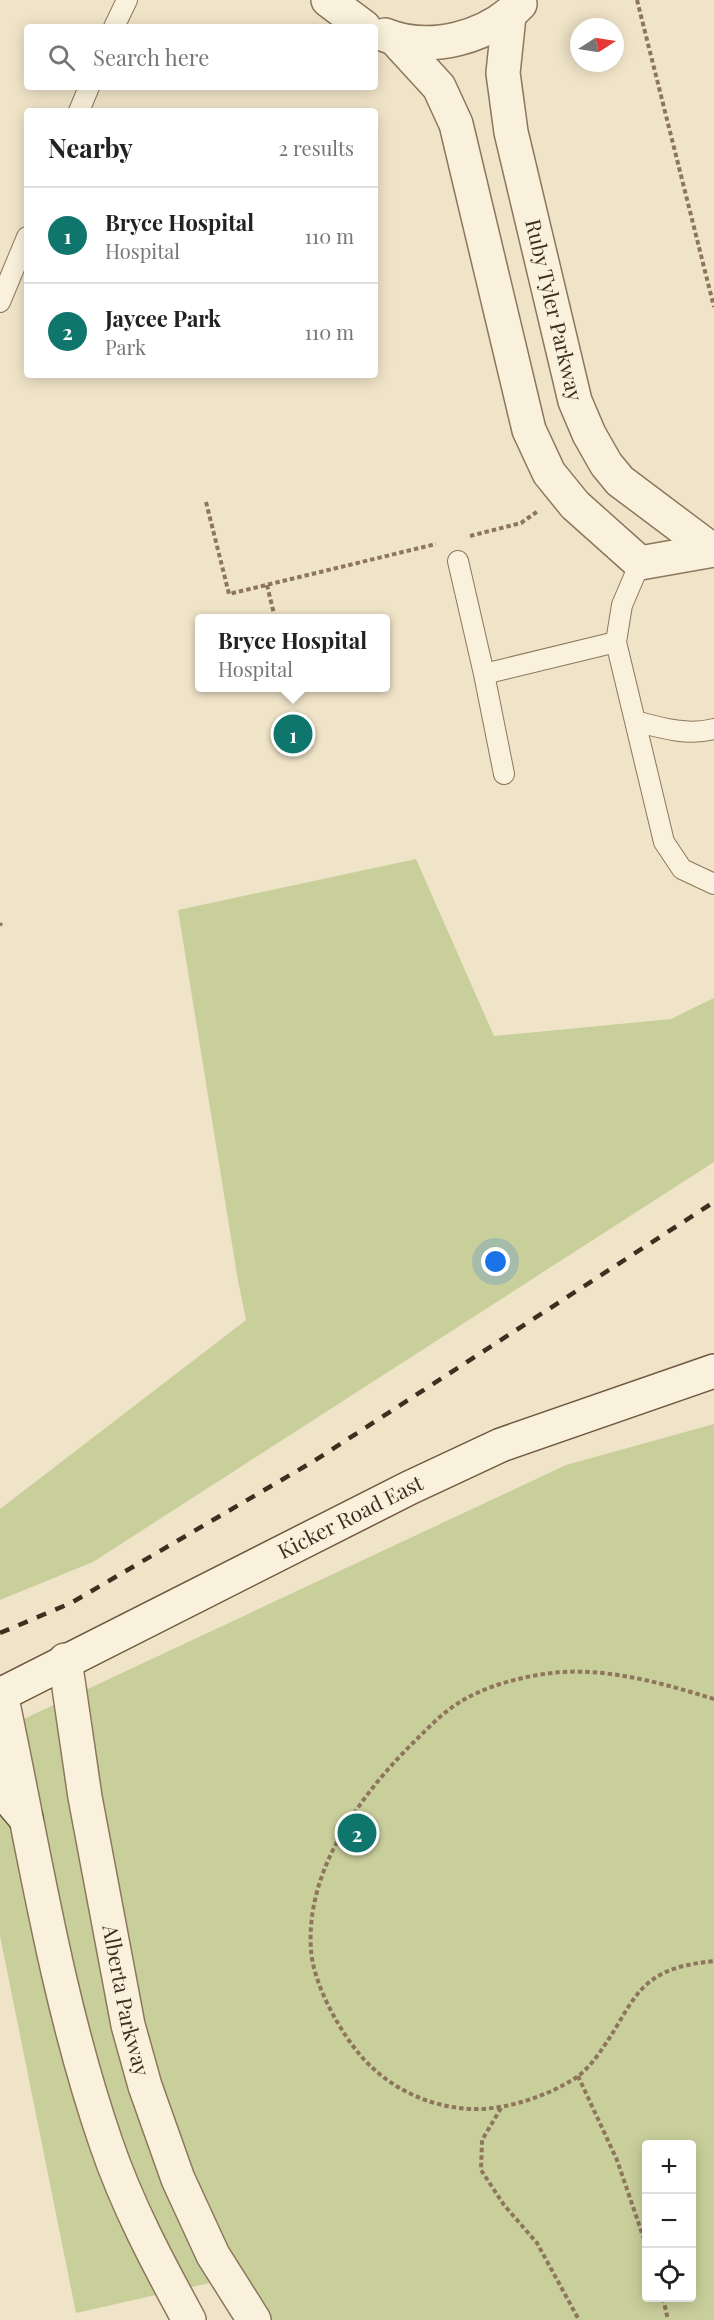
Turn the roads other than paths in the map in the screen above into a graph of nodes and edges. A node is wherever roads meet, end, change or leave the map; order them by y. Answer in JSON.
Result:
{"nodes":[{"id":1,"x":127,"y":0,"type":"edge"},
{"id":2,"x":328,"y":0,"type":"edge"},
{"id":3,"x":516,"y":8,"type":"edge"},
{"id":4,"x":115,"y":24,"type":"edge"},
{"id":5,"x":360,"y":24,"type":"edge"},
{"id":6,"x":385,"y":35,"type":"edge"},
{"id":7,"x":88,"y":90,"type":"edge"},
{"id":8,"x":81,"y":108,"type":"edge"},
{"id":9,"x":24,"y":244,"type":"edge"},
{"id":10,"x":0,"y":302,"type":"edge"},
{"id":11,"x":713,"y":550,"type":"edge"},
{"id":12,"x":458,"y":561,"type":"dead end"},
{"id":13,"x":639,"y":563,"type":"junction"},
{"id":14,"x":616,"y":642,"type":"junction"},
{"id":15,"x":484,"y":674,"type":"junction"},
{"id":16,"x":635,"y":721,"type":"junction"},
{"id":17,"x":714,"y":729,"type":"edge"},
{"id":18,"x":504,"y":774,"type":"dead end"},
{"id":19,"x":714,"y":884,"type":"edge"},
{"id":20,"x":714,"y":1371,"type":"edge"},
{"id":21,"x":65,"y":1660,"type":"junction"},
{"id":22,"x":1,"y":1695,"type":"edge"},
{"id":23,"x":0,"y":1788,"type":"edge"},
{"id":24,"x":26,"y":1819,"type":"junction"},
{"id":25,"x":189,"y":2320,"type":"edge"},
{"id":26,"x":254,"y":2320,"type":"edge"}],
"edges":[{"from":1,"to":4,"type":"lane"},
{"from":2,"to":5,"type":"street"},
{"from":3,"to":6,"type":"street"},
{"from":3,"to":11,"type":"street","name":"Ruby Tyler Parkway"},
{"from":6,"to":13,"type":"street"},
{"from":7,"to":8,"type":"lane"},
{"from":9,"to":10,"type":"lane"},
{"from":11,"to":13,"type":"street"},
{"from":12,"to":15,"type":"lane"},
{"from":13,"to":14,"type":"lane"},
{"from":14,"to":15,"type":"lane"},
{"from":14,"to":16,"type":"lane"},
{"from":15,"to":18,"type":"lane"},
{"from":16,"to":17,"type":"lane"},
{"from":16,"to":19,"type":"lane"},
{"from":20,"to":21,"type":"street","name":"Kicker Road East"},
{"from":21,"to":22,"type":"street","name":"Kicker Road East"},
{"from":21,"to":26,"type":"street","name":"Alberta Parkway"},
{"from":22,"to":24,"type":"street"},
{"from":23,"to":24,"type":"street"},
{"from":24,"to":25,"type":"street"}]}
